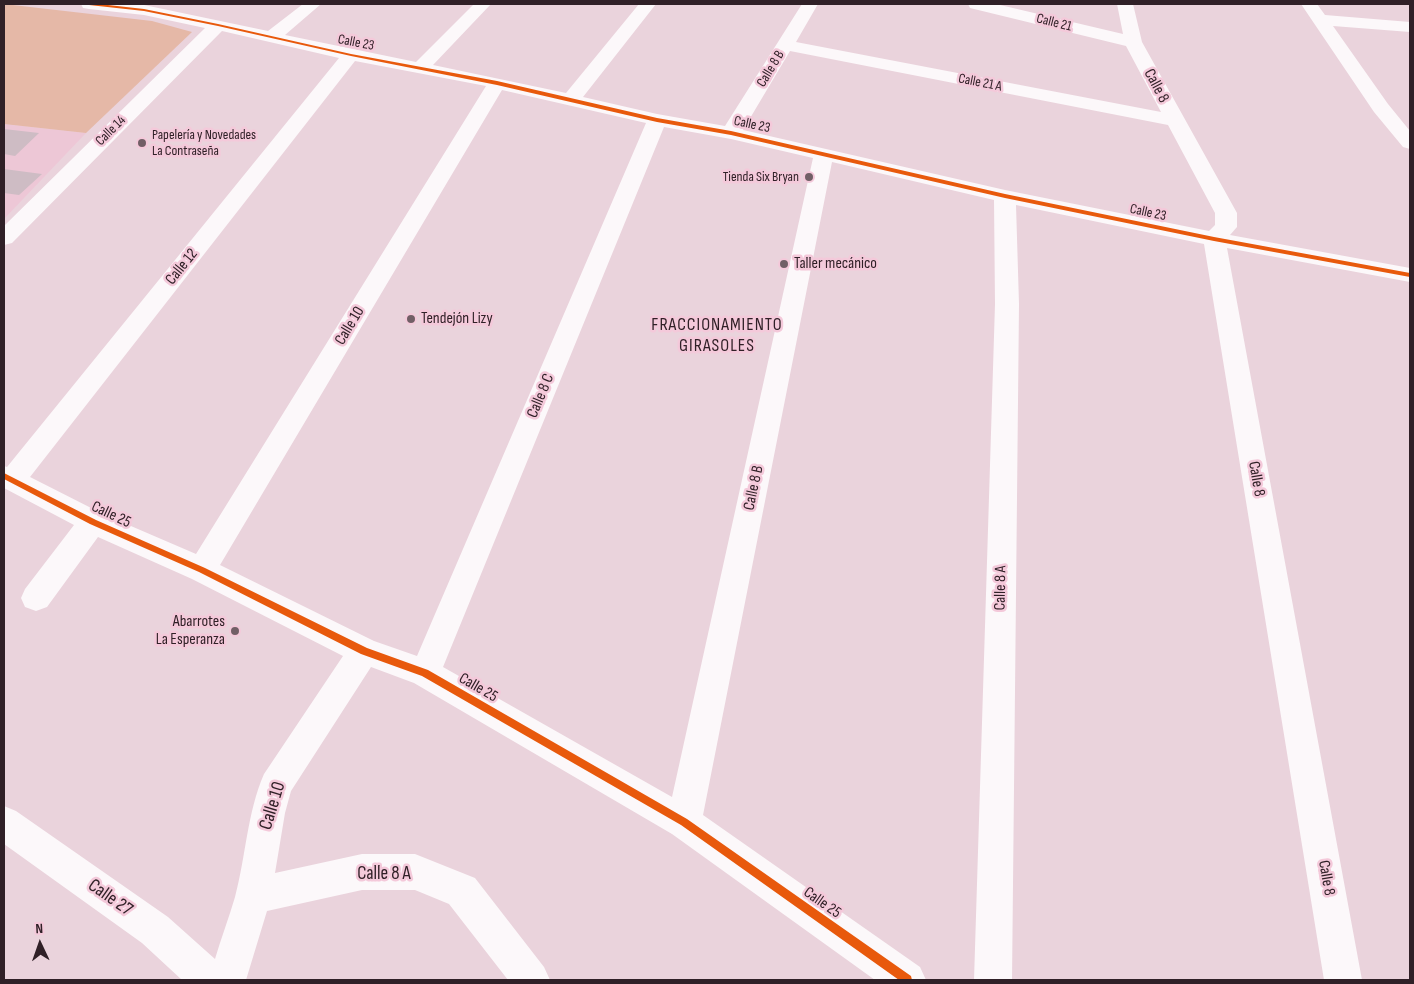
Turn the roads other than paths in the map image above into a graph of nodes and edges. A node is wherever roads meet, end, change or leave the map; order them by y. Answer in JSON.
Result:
{"nodes":[{"id":1,"x":89,"y":4,"type":"edge"},
{"id":2,"x":313,"y":4,"type":"edge"},
{"id":3,"x":483,"y":4,"type":"edge"},
{"id":4,"x":648,"y":4,"type":"edge"},
{"id":5,"x":810,"y":4,"type":"edge"},
{"id":6,"x":976,"y":4,"type":"edge"},
{"id":7,"x":1125,"y":4,"type":"edge"},
{"id":8,"x":1309,"y":4,"type":"edge"},
{"id":9,"x":149,"y":7,"type":"edge"},
{"id":10,"x":1320,"y":20,"type":"junction"},
{"id":11,"x":218,"y":25,"type":"junction"},
{"id":12,"x":1410,"y":26,"type":"edge"},
{"id":13,"x":272,"y":37,"type":"junction"},
{"id":14,"x":1133,"y":42,"type":"junction"},
{"id":15,"x":785,"y":45,"type":"junction"},
{"id":16,"x":351,"y":55,"type":"junction"},
{"id":17,"x":420,"y":68,"type":"junction"},
{"id":18,"x":497,"y":83,"type":"junction"},
{"id":19,"x":571,"y":99,"type":"junction"},
{"id":20,"x":657,"y":120,"type":"junction"},
{"id":21,"x":1174,"y":120,"type":"junction"},
{"id":22,"x":731,"y":133,"type":"junction"},
{"id":23,"x":1410,"y":143,"type":"edge"},
{"id":24,"x":824,"y":154,"type":"junction"},
{"id":25,"x":1005,"y":196,"type":"junction"},
{"id":26,"x":4,"y":238,"type":"edge"},
{"id":27,"x":1214,"y":239,"type":"junction"},
{"id":28,"x":1410,"y":275,"type":"edge"},
{"id":29,"x":8,"y":478,"type":"edge"},
{"id":30,"x":93,"y":522,"type":"junction"},
{"id":31,"x":202,"y":570,"type":"junction"},
{"id":32,"x":36,"y":598,"type":"dead end"},
{"id":33,"x":364,"y":651,"type":"junction"},
{"id":34,"x":425,"y":673,"type":"junction"},
{"id":35,"x":684,"y":822,"type":"junction"},
{"id":36,"x":4,"y":823,"type":"edge"},
{"id":37,"x":253,"y":896,"type":"junction"},
{"id":38,"x":210,"y":980,"type":"edge"},
{"id":39,"x":227,"y":980,"type":"edge"},
{"id":40,"x":531,"y":980,"type":"edge"},
{"id":41,"x":907,"y":980,"type":"edge"},
{"id":42,"x":993,"y":980,"type":"edge"},
{"id":43,"x":1344,"y":980,"type":"edge"}],
"edges":[{"from":1,"to":9,"type":"street","name":"Calle 23"},
{"from":2,"to":13,"type":"street"},
{"from":3,"to":17,"type":"street"},
{"from":4,"to":19,"type":"street"},
{"from":5,"to":15,"type":"street","name":"Calle 8 B"},
{"from":6,"to":14,"type":"street","name":"Calle 21"},
{"from":7,"to":14,"type":"street","name":"Calle 8"},
{"from":8,"to":10,"type":"street"},
{"from":9,"to":11,"type":"street","name":"Calle 23"},
{"from":10,"to":12,"type":"street"},
{"from":10,"to":23,"type":"street"},
{"from":11,"to":13,"type":"street","name":"Calle 23"},
{"from":11,"to":26,"type":"street","name":"Calle 14"},
{"from":13,"to":16,"type":"street","name":"Calle 23"},
{"from":14,"to":21,"type":"street","name":"Calle 8"},
{"from":15,"to":21,"type":"street","name":"Calle 21 A"},
{"from":15,"to":22,"type":"street","name":"Calle 8 B"},
{"from":16,"to":17,"type":"street","name":"Calle 23"},
{"from":16,"to":29,"type":"street","name":"Calle 12"},
{"from":17,"to":18,"type":"street","name":"Calle 23"},
{"from":18,"to":19,"type":"street","name":"Calle 23"},
{"from":18,"to":31,"type":"street","name":"Calle 10"},
{"from":19,"to":20,"type":"street","name":"Calle 23"},
{"from":20,"to":22,"type":"street","name":"Calle 23"},
{"from":20,"to":34,"type":"street","name":"Calle 8 C"},
{"from":21,"to":27,"type":"street","name":"Calle 8"},
{"from":22,"to":24,"type":"street","name":"Calle 23"},
{"from":24,"to":25,"type":"street","name":"Calle 23"},
{"from":24,"to":35,"type":"street","name":"Calle 8 B"},
{"from":25,"to":27,"type":"street","name":"Calle 23"},
{"from":25,"to":42,"type":"street","name":"Calle 8 A"},
{"from":27,"to":28,"type":"street","name":"Calle 23"},
{"from":27,"to":43,"type":"street","name":"Calle 8"},
{"from":29,"to":30,"type":"street","name":"Calle 25"},
{"from":30,"to":31,"type":"street","name":"Calle 25"},
{"from":30,"to":32,"type":"street"},
{"from":31,"to":33,"type":"street","name":"Calle 25"},
{"from":33,"to":34,"type":"street","name":"Calle 25"},
{"from":33,"to":37,"type":"street","name":"Calle 10"},
{"from":34,"to":35,"type":"street","name":"Calle 25"},
{"from":35,"to":41,"type":"street","name":"Calle 25"},
{"from":36,"to":38,"type":"street","name":"Calle 27"},
{"from":37,"to":39,"type":"street","name":"Calle 10"},
{"from":37,"to":40,"type":"street","name":"Calle 8 A"}]}
